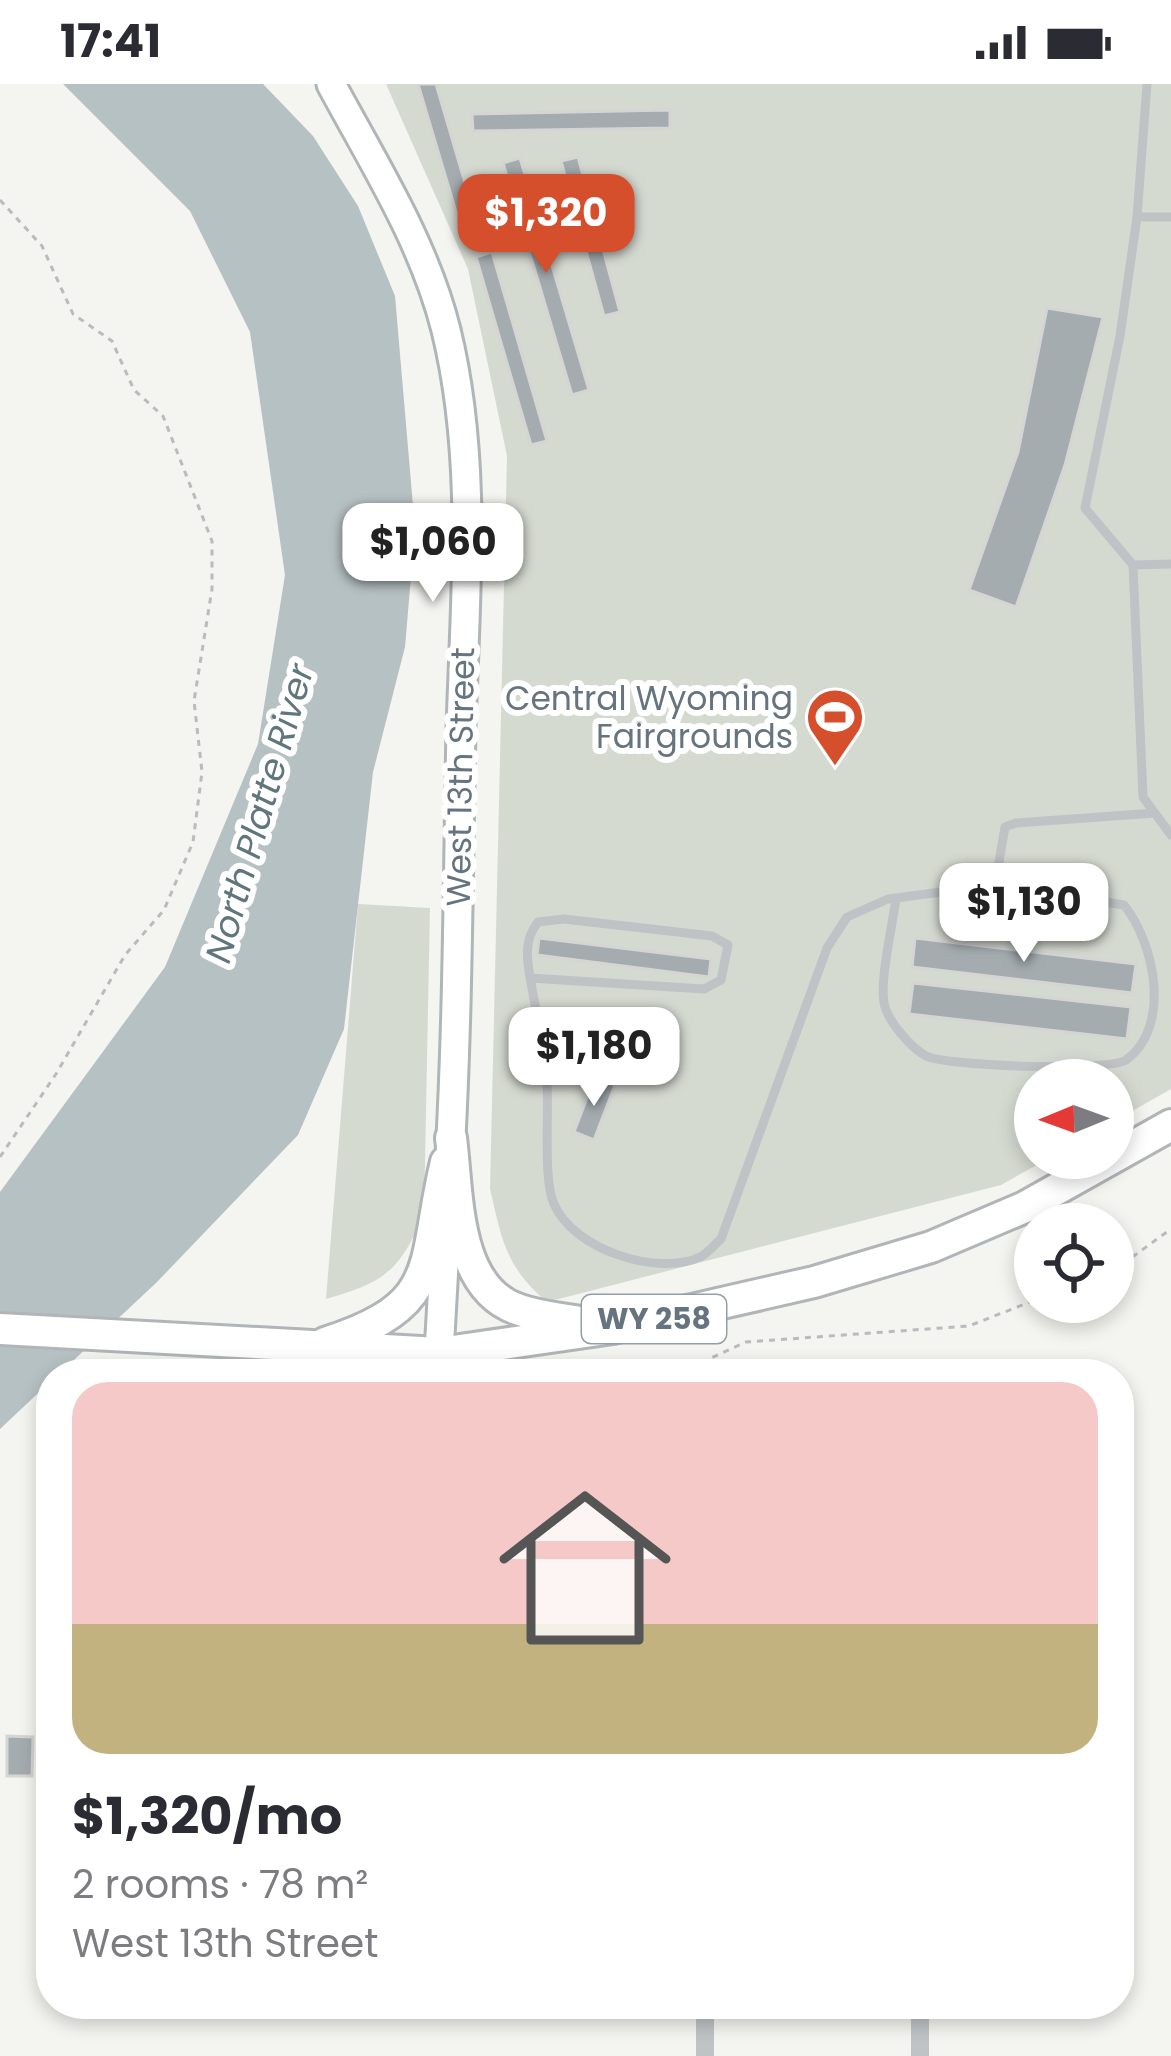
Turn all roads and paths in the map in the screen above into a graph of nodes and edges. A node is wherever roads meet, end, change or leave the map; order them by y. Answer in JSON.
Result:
{"nodes":[{"id":1,"x":331,"y":84,"type":"edge"},
{"id":2,"x":1147,"y":84,"type":"edge"},
{"id":3,"x":0,"y":200,"type":"edge"},
{"id":4,"x":1137,"y":217,"type":"junction"},
{"id":5,"x":1171,"y":217,"type":"edge"},
{"id":6,"x":1171,"y":564,"type":"edge"},
{"id":7,"x":1133,"y":565,"type":"junction"},
{"id":8,"x":1155,"y":813,"type":"junction"},
{"id":9,"x":1169,"y":829,"type":"edge"},
{"id":10,"x":995,"y":885,"type":"junction"},
{"id":11,"x":896,"y":898,"type":"junction"},
{"id":12,"x":530,"y":978,"type":"junction"},
{"id":13,"x":1171,"y":1125,"type":"edge"},
{"id":14,"x":451,"y":1138,"type":"junction"},
{"id":15,"x":0,"y":1157,"type":"edge"},
{"id":16,"x":1171,"y":1229,"type":"edge"},
{"id":17,"x":1134,"y":1256,"type":"edge"},
{"id":18,"x":1014,"y":1308,"type":"edge"},
{"id":19,"x":613,"y":1328,"type":"junction"},
{"id":20,"x":0,"y":1329,"type":"edge"},
{"id":21,"x":307,"y":1349,"type":"junction"},
{"id":22,"x":395,"y":1359,"type":"edge"},
{"id":23,"x":439,"y":1359,"type":"edge"},
{"id":24,"x":463,"y":1359,"type":"edge"},
{"id":25,"x":709,"y":1359,"type":"edge"},
{"id":26,"x":705,"y":2019,"type":"edge"},
{"id":27,"x":920,"y":2019,"type":"edge"},
{"id":28,"x":705,"y":2056,"type":"edge"},
{"id":29,"x":920,"y":2056,"type":"edge"}],
"edges":[{"from":1,"to":14,"type":"main road","name":"West 13th Street"},
{"from":2,"to":4,"type":"lane"},
{"from":3,"to":15,"type":"path"},
{"from":4,"to":5,"type":"lane"},
{"from":4,"to":7,"type":"lane"},
{"from":6,"to":7,"type":"lane"},
{"from":7,"to":8,"type":"lane"},
{"from":8,"to":9,"type":"lane"},
{"from":8,"to":10,"type":"lane"},
{"from":10,"to":11,"type":"lane"},
{"from":10,"to":11,"type":"lane"},
{"from":11,"to":12,"type":"lane"},
{"from":12,"to":12,"type":"lane"},
{"from":13,"to":19,"type":"main road","number":"WY 258"},
{"from":14,"to":19,"type":"main road"},
{"from":14,"to":21,"type":"main road"},
{"from":14,"to":23,"type":"main road","name":"West 13th Street"},
{"from":16,"to":17,"type":"path"},
{"from":18,"to":25,"type":"path"},
{"from":19,"to":24,"type":"main road","number":"WY 258"},
{"from":20,"to":21,"type":"main road","number":"WY 258"},
{"from":21,"to":22,"type":"main road","number":"WY 258"},
{"from":26,"to":28,"type":"street"},
{"from":27,"to":29,"type":"street"}]}
